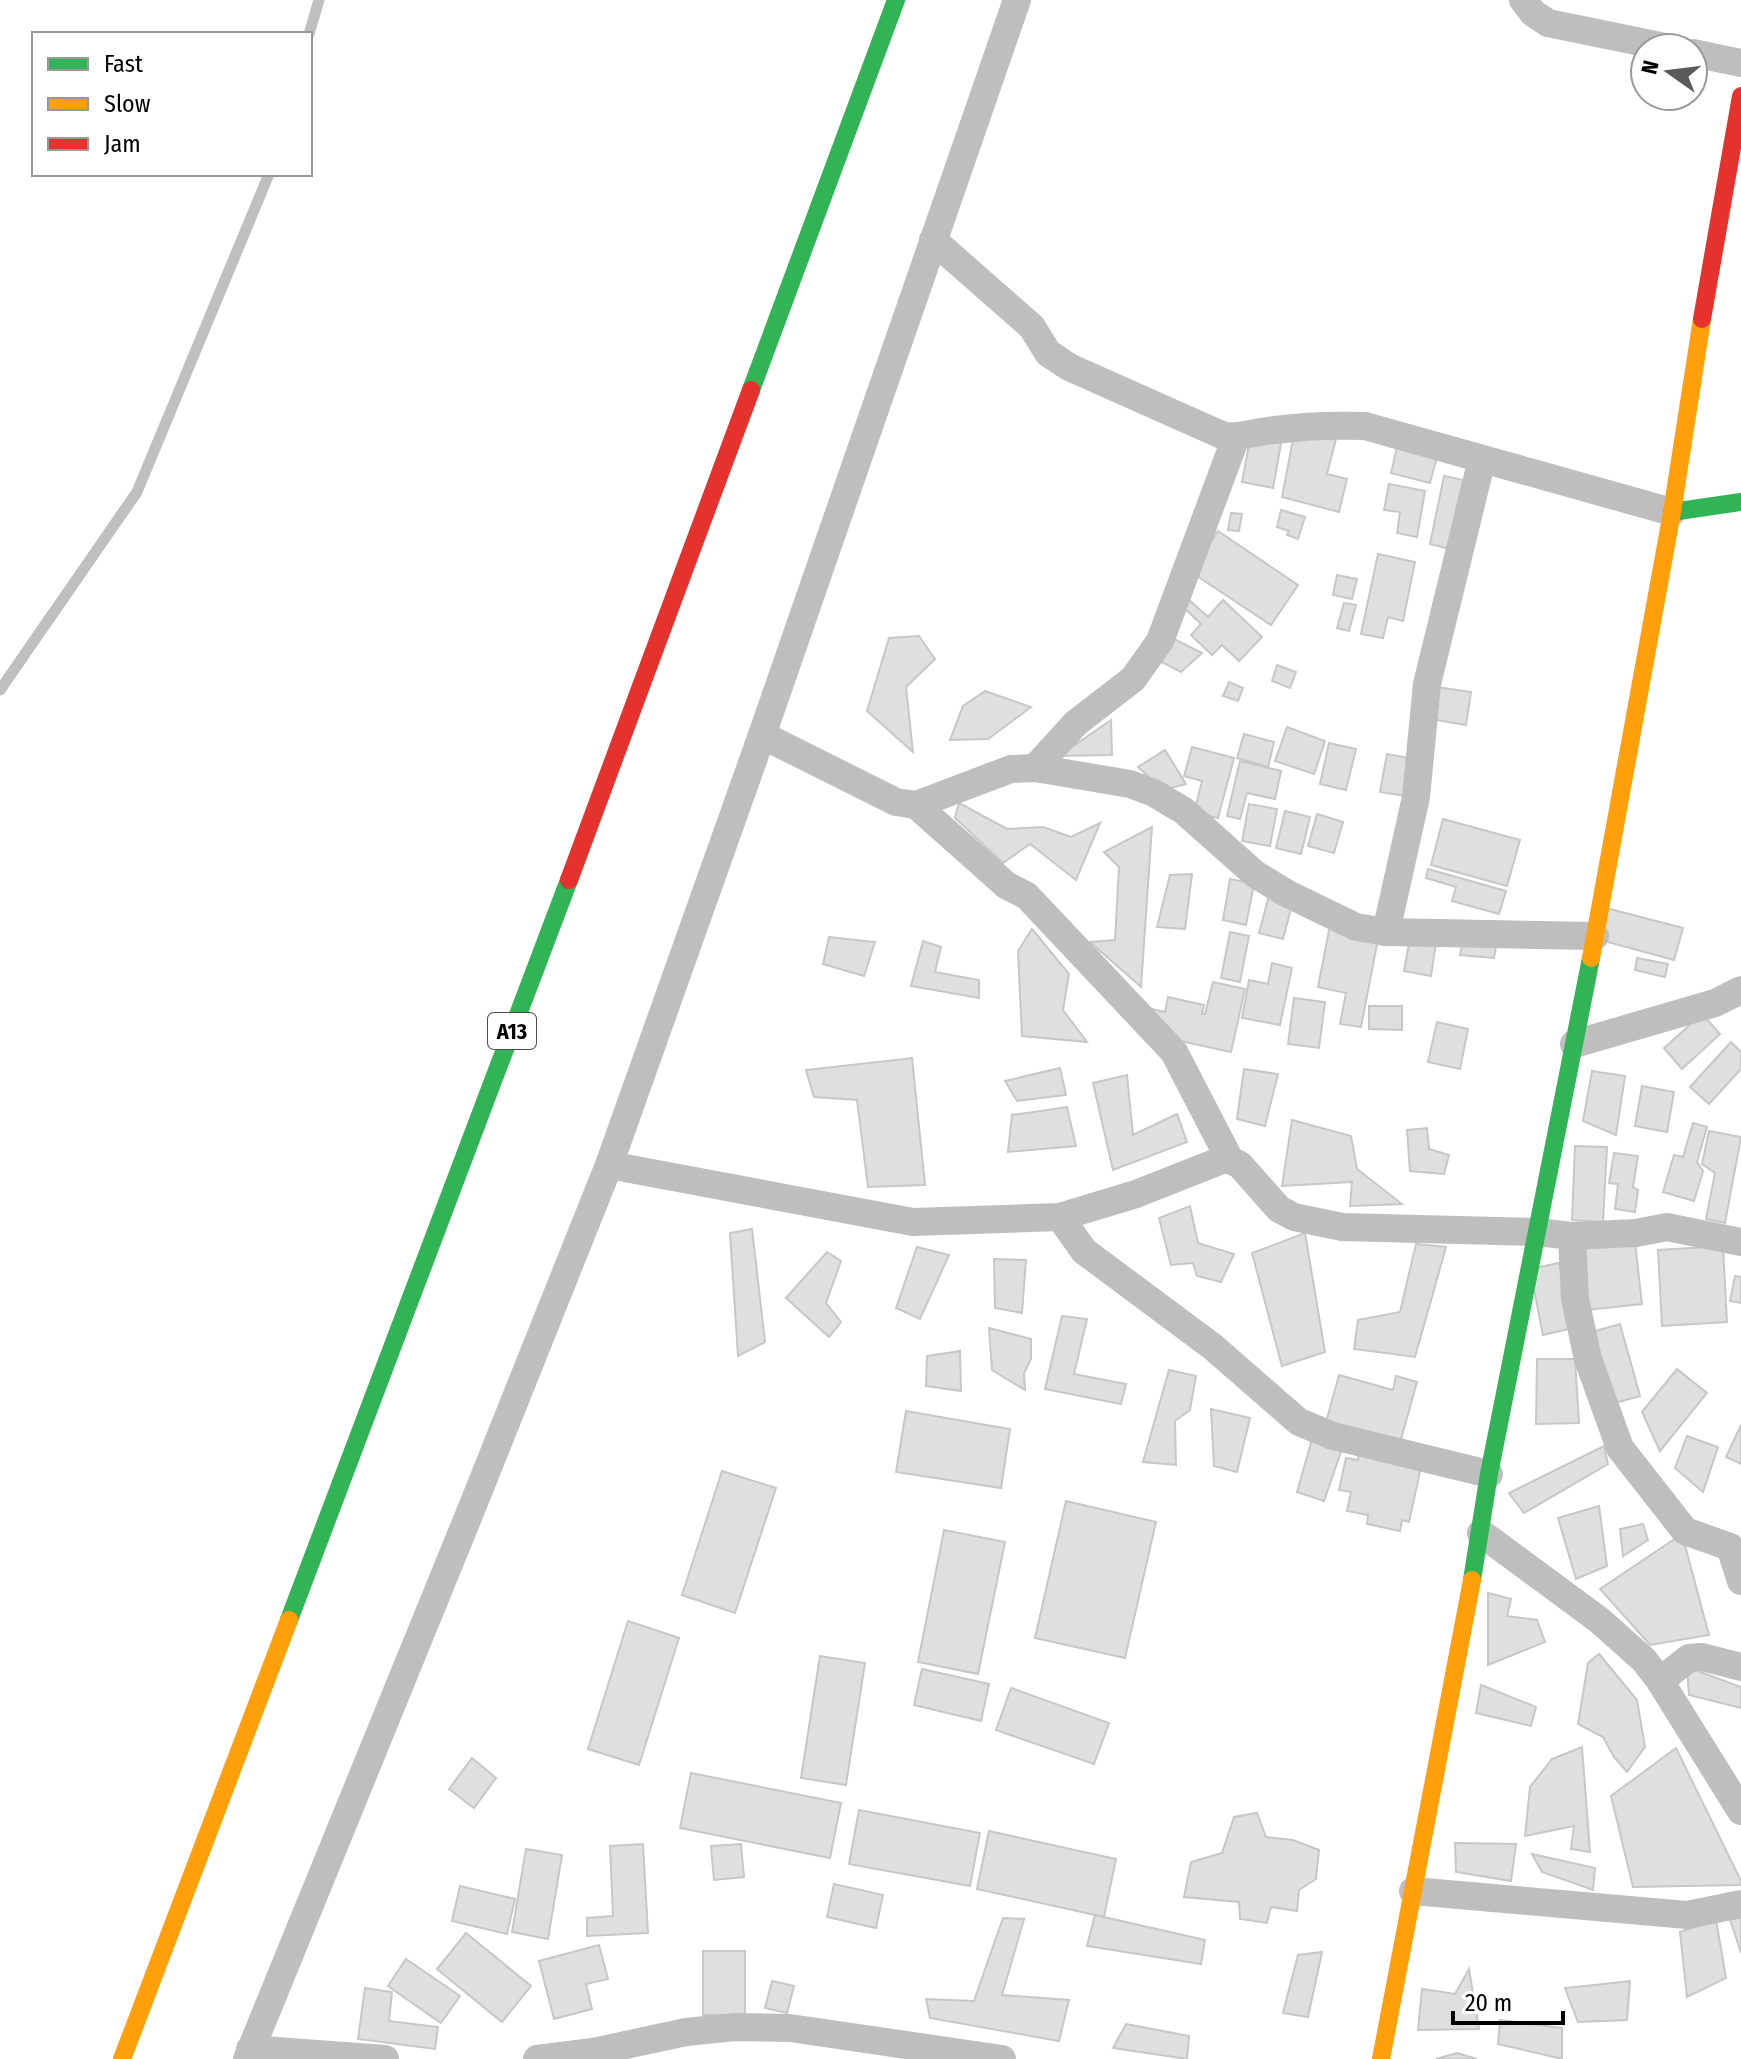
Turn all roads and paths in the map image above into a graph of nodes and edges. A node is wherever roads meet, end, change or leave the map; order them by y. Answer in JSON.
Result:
{"nodes":[{"id":1,"x":896,"y":0,"type":"edge"},
{"id":2,"x":1017,"y":0,"type":"edge"},
{"id":3,"x":1523,"y":0,"type":"edge"},
{"id":4,"x":1629,"y":40,"type":"edge"},
{"id":5,"x":1709,"y":56,"type":"edge"},
{"id":6,"x":1741,"y":63,"type":"edge"},
{"id":7,"x":1741,"y":99,"type":"edge"},
{"id":8,"x":933,"y":240,"type":"junction"},
{"id":9,"x":1236,"y":437,"type":"junction"},
{"id":10,"x":1482,"y":459,"type":"junction"},
{"id":11,"x":1741,"y":502,"type":"edge"},
{"id":12,"x":1672,"y":512,"type":"junction"},
{"id":13,"x":762,"y":735,"type":"junction"},
{"id":14,"x":1035,"y":768,"type":"junction"},
{"id":15,"x":916,"y":805,"type":"junction"},
{"id":16,"x":1386,"y":932,"type":"junction"},
{"id":17,"x":1595,"y":936,"type":"junction"},
{"id":18,"x":1741,"y":990,"type":"edge"},
{"id":19,"x":1574,"y":1044,"type":"junction"},
{"id":20,"x":1230,"y":1160,"type":"junction"},
{"id":21,"x":609,"y":1165,"type":"junction"},
{"id":22,"x":1060,"y":1217,"type":"junction"},
{"id":23,"x":1537,"y":1232,"type":"junction"},
{"id":24,"x":1572,"y":1236,"type":"junction"},
{"id":25,"x":1741,"y":1242,"type":"edge"},
{"id":26,"x":1489,"y":1474,"type":"junction"},
{"id":27,"x":1481,"y":1533,"type":"junction"},
{"id":28,"x":1741,"y":1581,"type":"edge"},
{"id":29,"x":1741,"y":1667,"type":"edge"},
{"id":30,"x":1660,"y":1681,"type":"junction"},
{"id":31,"x":1741,"y":1811,"type":"edge"},
{"id":32,"x":1413,"y":1891,"type":"junction"},
{"id":33,"x":1741,"y":1904,"type":"edge"},
{"id":34,"x":892,"y":2051,"type":"edge"},
{"id":35,"x":249,"y":2054,"type":"edge"},
{"id":36,"x":122,"y":2059,"type":"edge"},
{"id":37,"x":385,"y":2059,"type":"edge"},
{"id":38,"x":537,"y":2059,"type":"edge"},
{"id":39,"x":1002,"y":2059,"type":"edge"},
{"id":40,"x":1381,"y":2059,"type":"edge"}],
"edges":[{"from":1,"to":36,"type":"main road","number":"A13"},
{"from":2,"to":8,"type":"street"},
{"from":3,"to":4,"type":"street"},
{"from":5,"to":6,"type":"street"},
{"from":7,"to":12,"type":"main road"},
{"from":8,"to":9,"type":"street"},
{"from":8,"to":13,"type":"street"},
{"from":9,"to":10,"type":"street"},
{"from":9,"to":14,"type":"street"},
{"from":10,"to":12,"type":"street"},
{"from":10,"to":16,"type":"street"},
{"from":11,"to":12,"type":"main road"},
{"from":12,"to":17,"type":"main road"},
{"from":13,"to":15,"type":"street"},
{"from":13,"to":21,"type":"street"},
{"from":14,"to":15,"type":"street"},
{"from":14,"to":16,"type":"street"},
{"from":15,"to":20,"type":"street"},
{"from":16,"to":17,"type":"street"},
{"from":17,"to":19,"type":"main road"},
{"from":18,"to":19,"type":"street"},
{"from":19,"to":23,"type":"main road"},
{"from":20,"to":22,"type":"street"},
{"from":20,"to":23,"type":"street"},
{"from":21,"to":22,"type":"street"},
{"from":21,"to":35,"type":"street"},
{"from":22,"to":26,"type":"street"},
{"from":23,"to":24,"type":"street"},
{"from":23,"to":26,"type":"main road"},
{"from":24,"to":25,"type":"street"},
{"from":24,"to":28,"type":"street"},
{"from":26,"to":27,"type":"main road"},
{"from":27,"to":30,"type":"street"},
{"from":27,"to":32,"type":"main road"},
{"from":29,"to":30,"type":"street"},
{"from":30,"to":31,"type":"street"},
{"from":32,"to":33,"type":"street"},
{"from":32,"to":40,"type":"main road"},
{"from":34,"to":38,"type":"street"},
{"from":34,"to":39,"type":"street"},
{"from":35,"to":37,"type":"street"}]}
